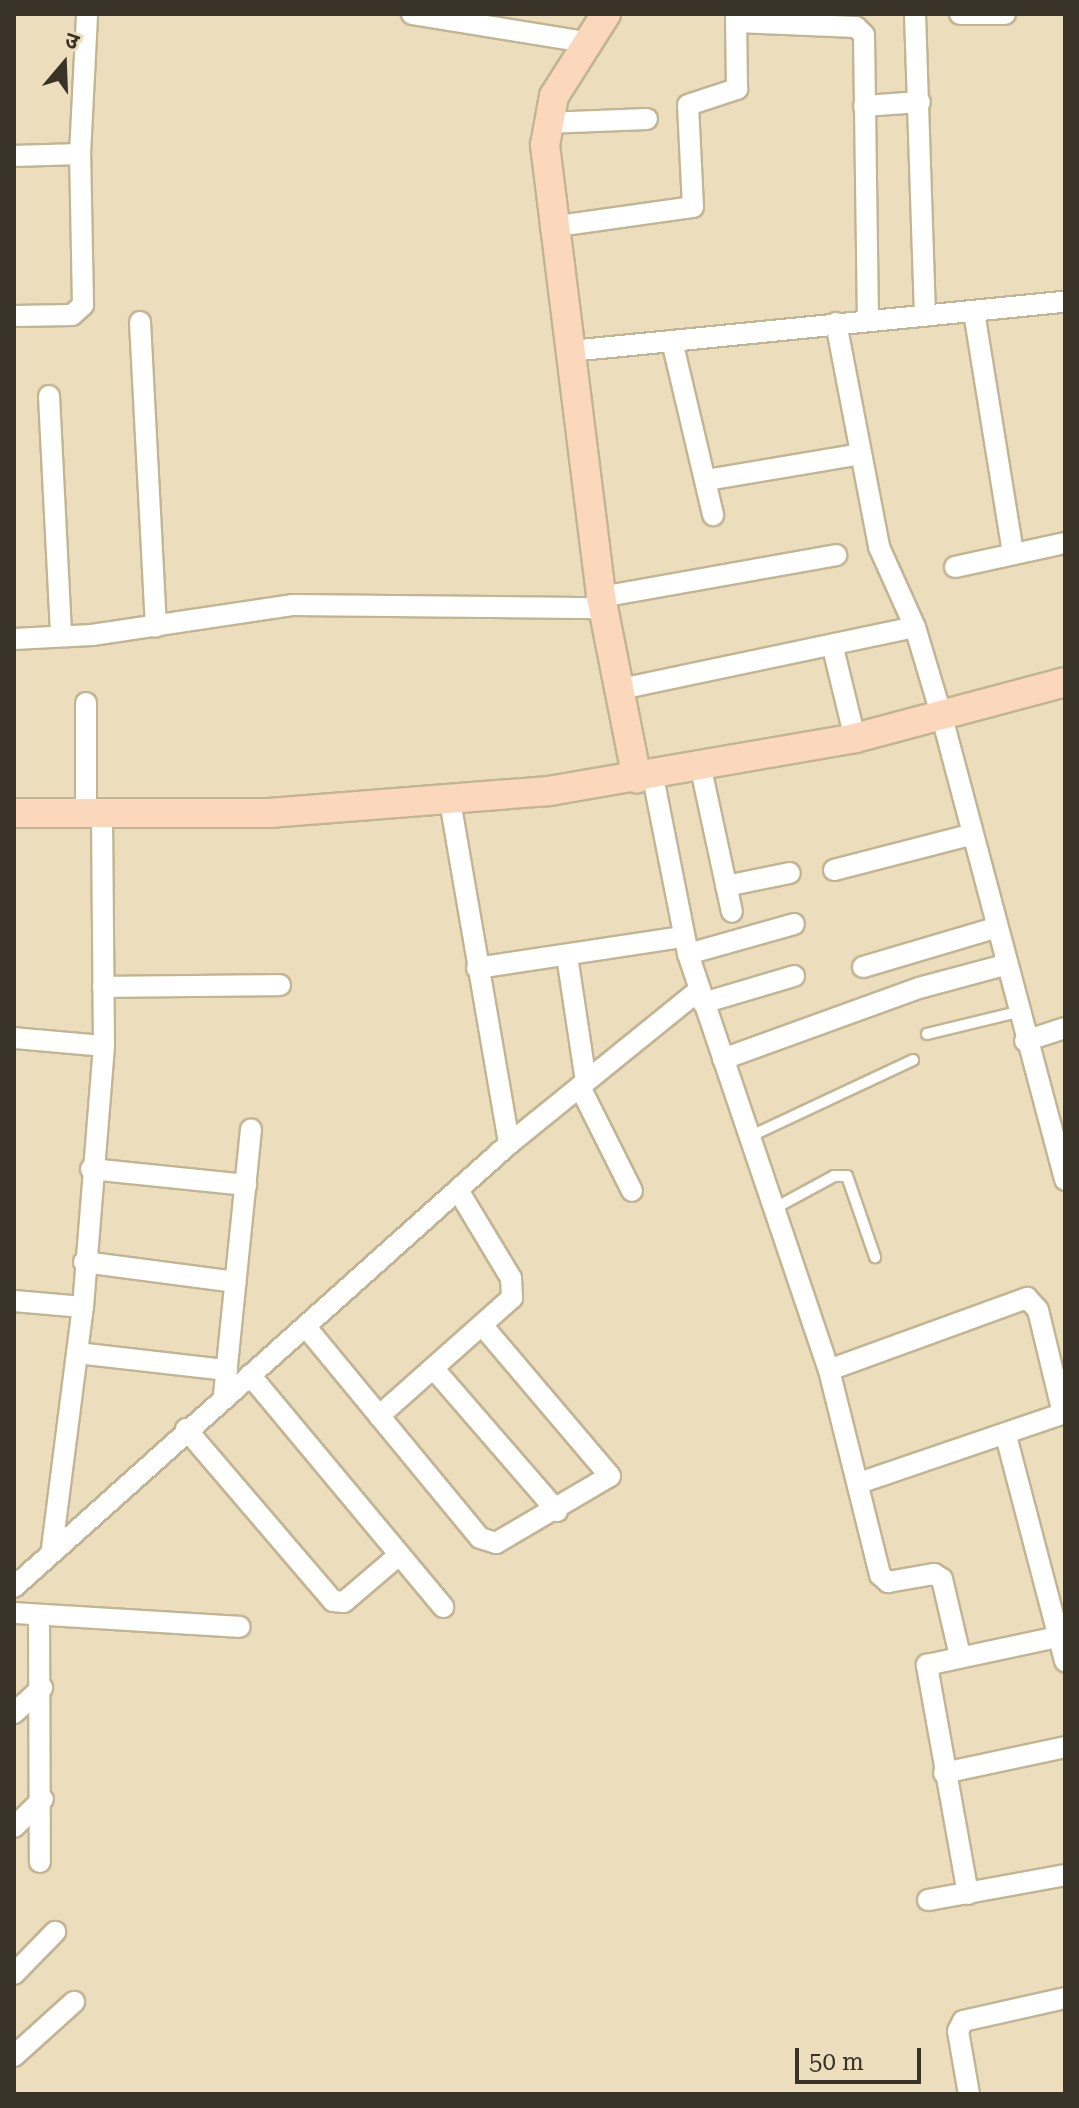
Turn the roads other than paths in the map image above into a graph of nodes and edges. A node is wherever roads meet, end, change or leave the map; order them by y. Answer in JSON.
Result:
{"nodes":[{"id":1,"x":87,"y":14,"type":"edge"},
{"id":2,"x":412,"y":14,"type":"edge"},
{"id":3,"x":606,"y":14,"type":"edge"},
{"id":4,"x":915,"y":14,"type":"edge"},
{"id":5,"x":960,"y":14,"type":"edge"},
{"id":6,"x":1005,"y":14,"type":"edge"},
{"id":7,"x":736,"y":18,"type":"edge"},
{"id":8,"x":584,"y":42,"type":"junction"},
{"id":9,"x":920,"y":102,"type":"junction"},
{"id":10,"x":864,"y":106,"type":"junction"},
{"id":11,"x":647,"y":119,"type":"dead end"},
{"id":12,"x":546,"y":123,"type":"junction"},
{"id":13,"x":80,"y":154,"type":"junction"},
{"id":14,"x":14,"y":156,"type":"edge"},
{"id":15,"x":551,"y":227,"type":"junction"},
{"id":16,"x":1065,"y":302,"type":"edge"},
{"id":17,"x":974,"y":312,"type":"junction"},
{"id":18,"x":14,"y":316,"type":"edge"},
{"id":19,"x":925,"y":316,"type":"junction"},
{"id":20,"x":868,"y":320,"type":"junction"},
{"id":21,"x":140,"y":322,"type":"dead end"},
{"id":22,"x":836,"y":323,"type":"junction"},
{"id":23,"x":672,"y":341,"type":"junction"},
{"id":24,"x":571,"y":351,"type":"junction"},
{"id":25,"x":49,"y":396,"type":"dead end"},
{"id":26,"x":861,"y":454,"type":"junction"},
{"id":27,"x":707,"y":480,"type":"junction"},
{"id":28,"x":713,"y":515,"type":"dead end"},
{"id":29,"x":1065,"y":543,"type":"edge"},
{"id":30,"x":1013,"y":553,"type":"junction"},
{"id":31,"x":836,"y":555,"type":"dead end"},
{"id":32,"x":955,"y":567,"type":"dead end"},
{"id":33,"x":602,"y":603,"type":"junction"},
{"id":34,"x":156,"y":627,"type":"junction"},
{"id":35,"x":915,"y":627,"type":"junction"},
{"id":36,"x":61,"y":636,"type":"junction"},
{"id":37,"x":14,"y":639,"type":"edge"},
{"id":38,"x":833,"y":648,"type":"junction"},
{"id":39,"x":1065,"y":682,"type":"edge"},
{"id":40,"x":621,"y":689,"type":"junction"},
{"id":41,"x":86,"y":703,"type":"dead end"},
{"id":42,"x":942,"y":717,"type":"junction"},
{"id":43,"x":855,"y":738,"type":"junction"},
{"id":44,"x":701,"y":769,"type":"junction"},
{"id":45,"x":645,"y":778,"type":"junction"},
{"id":46,"x":450,"y":801,"type":"junction"},
{"id":47,"x":14,"y":813,"type":"edge"},
{"id":48,"x":94,"y":814,"type":"junction"},
{"id":49,"x":969,"y":835,"type":"junction"},
{"id":50,"x":834,"y":870,"type":"dead end"},
{"id":51,"x":790,"y":873,"type":"dead end"},
{"id":52,"x":726,"y":886,"type":"junction"},
{"id":53,"x":732,"y":912,"type":"dead end"},
{"id":54,"x":794,"y":924,"type":"dead end"},
{"id":55,"x":995,"y":928,"type":"junction"},
{"id":56,"x":685,"y":946,"type":"junction"},
{"id":57,"x":567,"y":956,"type":"junction"},
{"id":58,"x":1005,"y":965,"type":"junction"},
{"id":59,"x":863,"y":967,"type":"dead end"},
{"id":60,"x":477,"y":968,"type":"junction"},
{"id":61,"x":794,"y":976,"type":"dead end"},
{"id":62,"x":280,"y":985,"type":"dead end"},
{"id":63,"x":103,"y":987,"type":"junction"},
{"id":64,"x":701,"y":996,"type":"junction"},
{"id":65,"x":1017,"y":1012,"type":"junction"},
{"id":66,"x":1065,"y":1028,"type":"edge"},
{"id":67,"x":927,"y":1034,"type":"dead end"},
{"id":68,"x":14,"y":1038,"type":"edge"},
{"id":69,"x":1025,"y":1041,"type":"junction"},
{"id":70,"x":104,"y":1046,"type":"junction"},
{"id":71,"x":723,"y":1059,"type":"junction"},
{"id":72,"x":913,"y":1060,"type":"dead end"},
{"id":73,"x":583,"y":1085,"type":"junction"},
{"id":74,"x":1057,"y":1123,"type":"edge"},
{"id":75,"x":251,"y":1129,"type":"dead end"},
{"id":76,"x":751,"y":1136,"type":"junction"},
{"id":77,"x":509,"y":1144,"type":"junction"},
{"id":78,"x":91,"y":1169,"type":"junction"},
{"id":79,"x":1065,"y":1180,"type":"edge"},
{"id":80,"x":246,"y":1185,"type":"junction"},
{"id":81,"x":458,"y":1190,"type":"junction"},
{"id":82,"x":632,"y":1191,"type":"dead end"},
{"id":83,"x":777,"y":1207,"type":"junction"},
{"id":84,"x":875,"y":1257,"type":"dead end"},
{"id":85,"x":84,"y":1262,"type":"junction"},
{"id":86,"x":236,"y":1282,"type":"junction"},
{"id":87,"x":14,"y":1301,"type":"edge"},
{"id":88,"x":83,"y":1307,"type":"junction"},
{"id":89,"x":483,"y":1326,"type":"junction"},
{"id":90,"x":306,"y":1327,"type":"junction"},
{"id":91,"x":77,"y":1353,"type":"junction"},
{"id":92,"x":434,"y":1369,"type":"junction"},
{"id":93,"x":227,"y":1370,"type":"junction"},
{"id":94,"x":829,"y":1370,"type":"junction"},
{"id":95,"x":250,"y":1375,"type":"junction"},
{"id":96,"x":224,"y":1395,"type":"junction"},
{"id":97,"x":1064,"y":1413,"type":"edge"},
{"id":98,"x":379,"y":1416,"type":"junction"},
{"id":99,"x":186,"y":1429,"type":"junction"},
{"id":100,"x":1006,"y":1436,"type":"junction"},
{"id":101,"x":859,"y":1483,"type":"junction"},
{"id":102,"x":557,"y":1511,"type":"junction"},
{"id":103,"x":52,"y":1548,"type":"junction"},
{"id":104,"x":399,"y":1555,"type":"junction"},
{"id":105,"x":14,"y":1565,"type":"edge"},
{"id":106,"x":35,"y":1568,"type":"junction"},
{"id":107,"x":14,"y":1587,"type":"edge"},
{"id":108,"x":443,"y":1607,"type":"dead end"},
{"id":109,"x":14,"y":1613,"type":"edge"},
{"id":110,"x":39,"y":1615,"type":"junction"},
{"id":111,"x":240,"y":1627,"type":"dead end"},
{"id":112,"x":1058,"y":1637,"type":"junction"},
{"id":113,"x":960,"y":1656,"type":"junction"},
{"id":114,"x":1065,"y":1661,"type":"edge"},
{"id":115,"x":42,"y":1688,"type":"junction"},
{"id":116,"x":14,"y":1713,"type":"edge"},
{"id":117,"x":1065,"y":1747,"type":"edge"},
{"id":118,"x":944,"y":1773,"type":"junction"},
{"id":119,"x":43,"y":1799,"type":"junction"},
{"id":120,"x":14,"y":1827,"type":"edge"},
{"id":121,"x":40,"y":1862,"type":"dead end"},
{"id":122,"x":1065,"y":1875,"type":"edge"},
{"id":123,"x":968,"y":1894,"type":"junction"},
{"id":124,"x":928,"y":1900,"type":"dead end"},
{"id":125,"x":55,"y":1932,"type":"dead end"},
{"id":126,"x":14,"y":1974,"type":"edge"},
{"id":127,"x":1065,"y":1998,"type":"edge"},
{"id":128,"x":74,"y":2002,"type":"dead end"},
{"id":129,"x":14,"y":2056,"type":"edge"},
{"id":130,"x":969,"y":2094,"type":"edge"}],
"edges":[{"from":1,"to":13,"type":"street"},
{"from":2,"to":8,"type":"street"},
{"from":3,"to":8,"type":"street"},
{"from":4,"to":9,"type":"street"},
{"from":5,"to":6,"type":"street"},
{"from":7,"to":10,"type":"street"},
{"from":7,"to":15,"type":"street"},
{"from":8,"to":12,"type":"street"},
{"from":9,"to":10,"type":"street"},
{"from":9,"to":19,"type":"street"},
{"from":10,"to":20,"type":"street"},
{"from":11,"to":12,"type":"street"},
{"from":12,"to":15,"type":"street"},
{"from":13,"to":14,"type":"street"},
{"from":13,"to":18,"type":"street"},
{"from":15,"to":24,"type":"street"},
{"from":16,"to":17,"type":"street"},
{"from":17,"to":19,"type":"street"},
{"from":17,"to":30,"type":"street"},
{"from":19,"to":20,"type":"street"},
{"from":20,"to":22,"type":"street"},
{"from":21,"to":34,"type":"street"},
{"from":22,"to":23,"type":"street"},
{"from":22,"to":26,"type":"street"},
{"from":23,"to":24,"type":"street"},
{"from":23,"to":27,"type":"street"},
{"from":24,"to":33,"type":"street"},
{"from":25,"to":36,"type":"street"},
{"from":26,"to":27,"type":"street"},
{"from":26,"to":35,"type":"street"},
{"from":27,"to":28,"type":"street"},
{"from":29,"to":30,"type":"street"},
{"from":30,"to":32,"type":"street"},
{"from":31,"to":33,"type":"street"},
{"from":33,"to":34,"type":"street"},
{"from":33,"to":40,"type":"street"},
{"from":34,"to":36,"type":"street"},
{"from":35,"to":38,"type":"street"},
{"from":35,"to":42,"type":"street"},
{"from":36,"to":37,"type":"street"},
{"from":38,"to":40,"type":"street"},
{"from":38,"to":43,"type":"street"},
{"from":39,"to":42,"type":"street"},
{"from":40,"to":45,"type":"street"},
{"from":41,"to":48,"type":"street"},
{"from":42,"to":43,"type":"street"},
{"from":42,"to":49,"type":"street"},
{"from":43,"to":44,"type":"street"},
{"from":44,"to":45,"type":"street"},
{"from":44,"to":52,"type":"street"},
{"from":45,"to":46,"type":"street"},
{"from":45,"to":56,"type":"street"},
{"from":46,"to":48,"type":"street"},
{"from":46,"to":60,"type":"street"},
{"from":47,"to":48,"type":"street"},
{"from":48,"to":63,"type":"street"},
{"from":49,"to":50,"type":"street"},
{"from":49,"to":55,"type":"street"},
{"from":51,"to":52,"type":"street"},
{"from":52,"to":53,"type":"street"},
{"from":54,"to":56,"type":"street"},
{"from":55,"to":58,"type":"street"},
{"from":55,"to":59,"type":"street"},
{"from":56,"to":57,"type":"street"},
{"from":56,"to":64,"type":"street"},
{"from":57,"to":60,"type":"street"},
{"from":57,"to":73,"type":"street"},
{"from":58,"to":65,"type":"street"},
{"from":58,"to":71,"type":"street"},
{"from":60,"to":77,"type":"street"},
{"from":61,"to":64,"type":"street"},
{"from":62,"to":63,"type":"street"},
{"from":63,"to":70,"type":"street"},
{"from":64,"to":71,"type":"street"},
{"from":64,"to":73,"type":"street"},
{"from":65,"to":67,"type":"lane"},
{"from":65,"to":69,"type":"street"},
{"from":66,"to":69,"type":"street"},
{"from":68,"to":70,"type":"street"},
{"from":69,"to":74,"type":"street"},
{"from":70,"to":78,"type":"street"},
{"from":71,"to":76,"type":"street"},
{"from":72,"to":76,"type":"lane"},
{"from":73,"to":77,"type":"street"},
{"from":73,"to":82,"type":"street"},
{"from":74,"to":79,"type":"street"},
{"from":75,"to":80,"type":"street"},
{"from":76,"to":83,"type":"street"},
{"from":77,"to":81,"type":"street"},
{"from":78,"to":80,"type":"street"},
{"from":78,"to":85,"type":"street"},
{"from":80,"to":86,"type":"street"},
{"from":81,"to":89,"type":"street"},
{"from":81,"to":90,"type":"street"},
{"from":83,"to":84,"type":"lane"},
{"from":83,"to":94,"type":"street"},
{"from":85,"to":86,"type":"street"},
{"from":85,"to":88,"type":"street"},
{"from":86,"to":93,"type":"street"},
{"from":87,"to":88,"type":"street"},
{"from":88,"to":91,"type":"street"},
{"from":89,"to":92,"type":"street"},
{"from":89,"to":102,"type":"street"},
{"from":90,"to":95,"type":"street"},
{"from":90,"to":98,"type":"street"},
{"from":91,"to":93,"type":"street"},
{"from":91,"to":103,"type":"street"},
{"from":92,"to":98,"type":"street"},
{"from":92,"to":102,"type":"street"},
{"from":93,"to":96,"type":"street"},
{"from":94,"to":97,"type":"street"},
{"from":94,"to":101,"type":"street"},
{"from":95,"to":96,"type":"street"},
{"from":95,"to":104,"type":"street"},
{"from":96,"to":99,"type":"street"},
{"from":97,"to":100,"type":"street"},
{"from":98,"to":102,"type":"street"},
{"from":99,"to":103,"type":"street"},
{"from":99,"to":104,"type":"street"},
{"from":100,"to":101,"type":"street"},
{"from":100,"to":112,"type":"street"},
{"from":101,"to":113,"type":"street"},
{"from":103,"to":106,"type":"street"},
{"from":104,"to":108,"type":"street"},
{"from":105,"to":106,"type":"street"},
{"from":106,"to":107,"type":"street"},
{"from":109,"to":110,"type":"street"},
{"from":110,"to":111,"type":"street"},
{"from":110,"to":115,"type":"street"},
{"from":112,"to":113,"type":"street"},
{"from":112,"to":114,"type":"street"},
{"from":113,"to":118,"type":"street"},
{"from":115,"to":116,"type":"street"},
{"from":115,"to":119,"type":"street"},
{"from":117,"to":118,"type":"street"},
{"from":118,"to":123,"type":"street"},
{"from":119,"to":120,"type":"street"},
{"from":119,"to":121,"type":"street"},
{"from":122,"to":123,"type":"street"},
{"from":123,"to":124,"type":"street"},
{"from":125,"to":126,"type":"street"},
{"from":127,"to":130,"type":"street"},
{"from":128,"to":129,"type":"street"}]}
